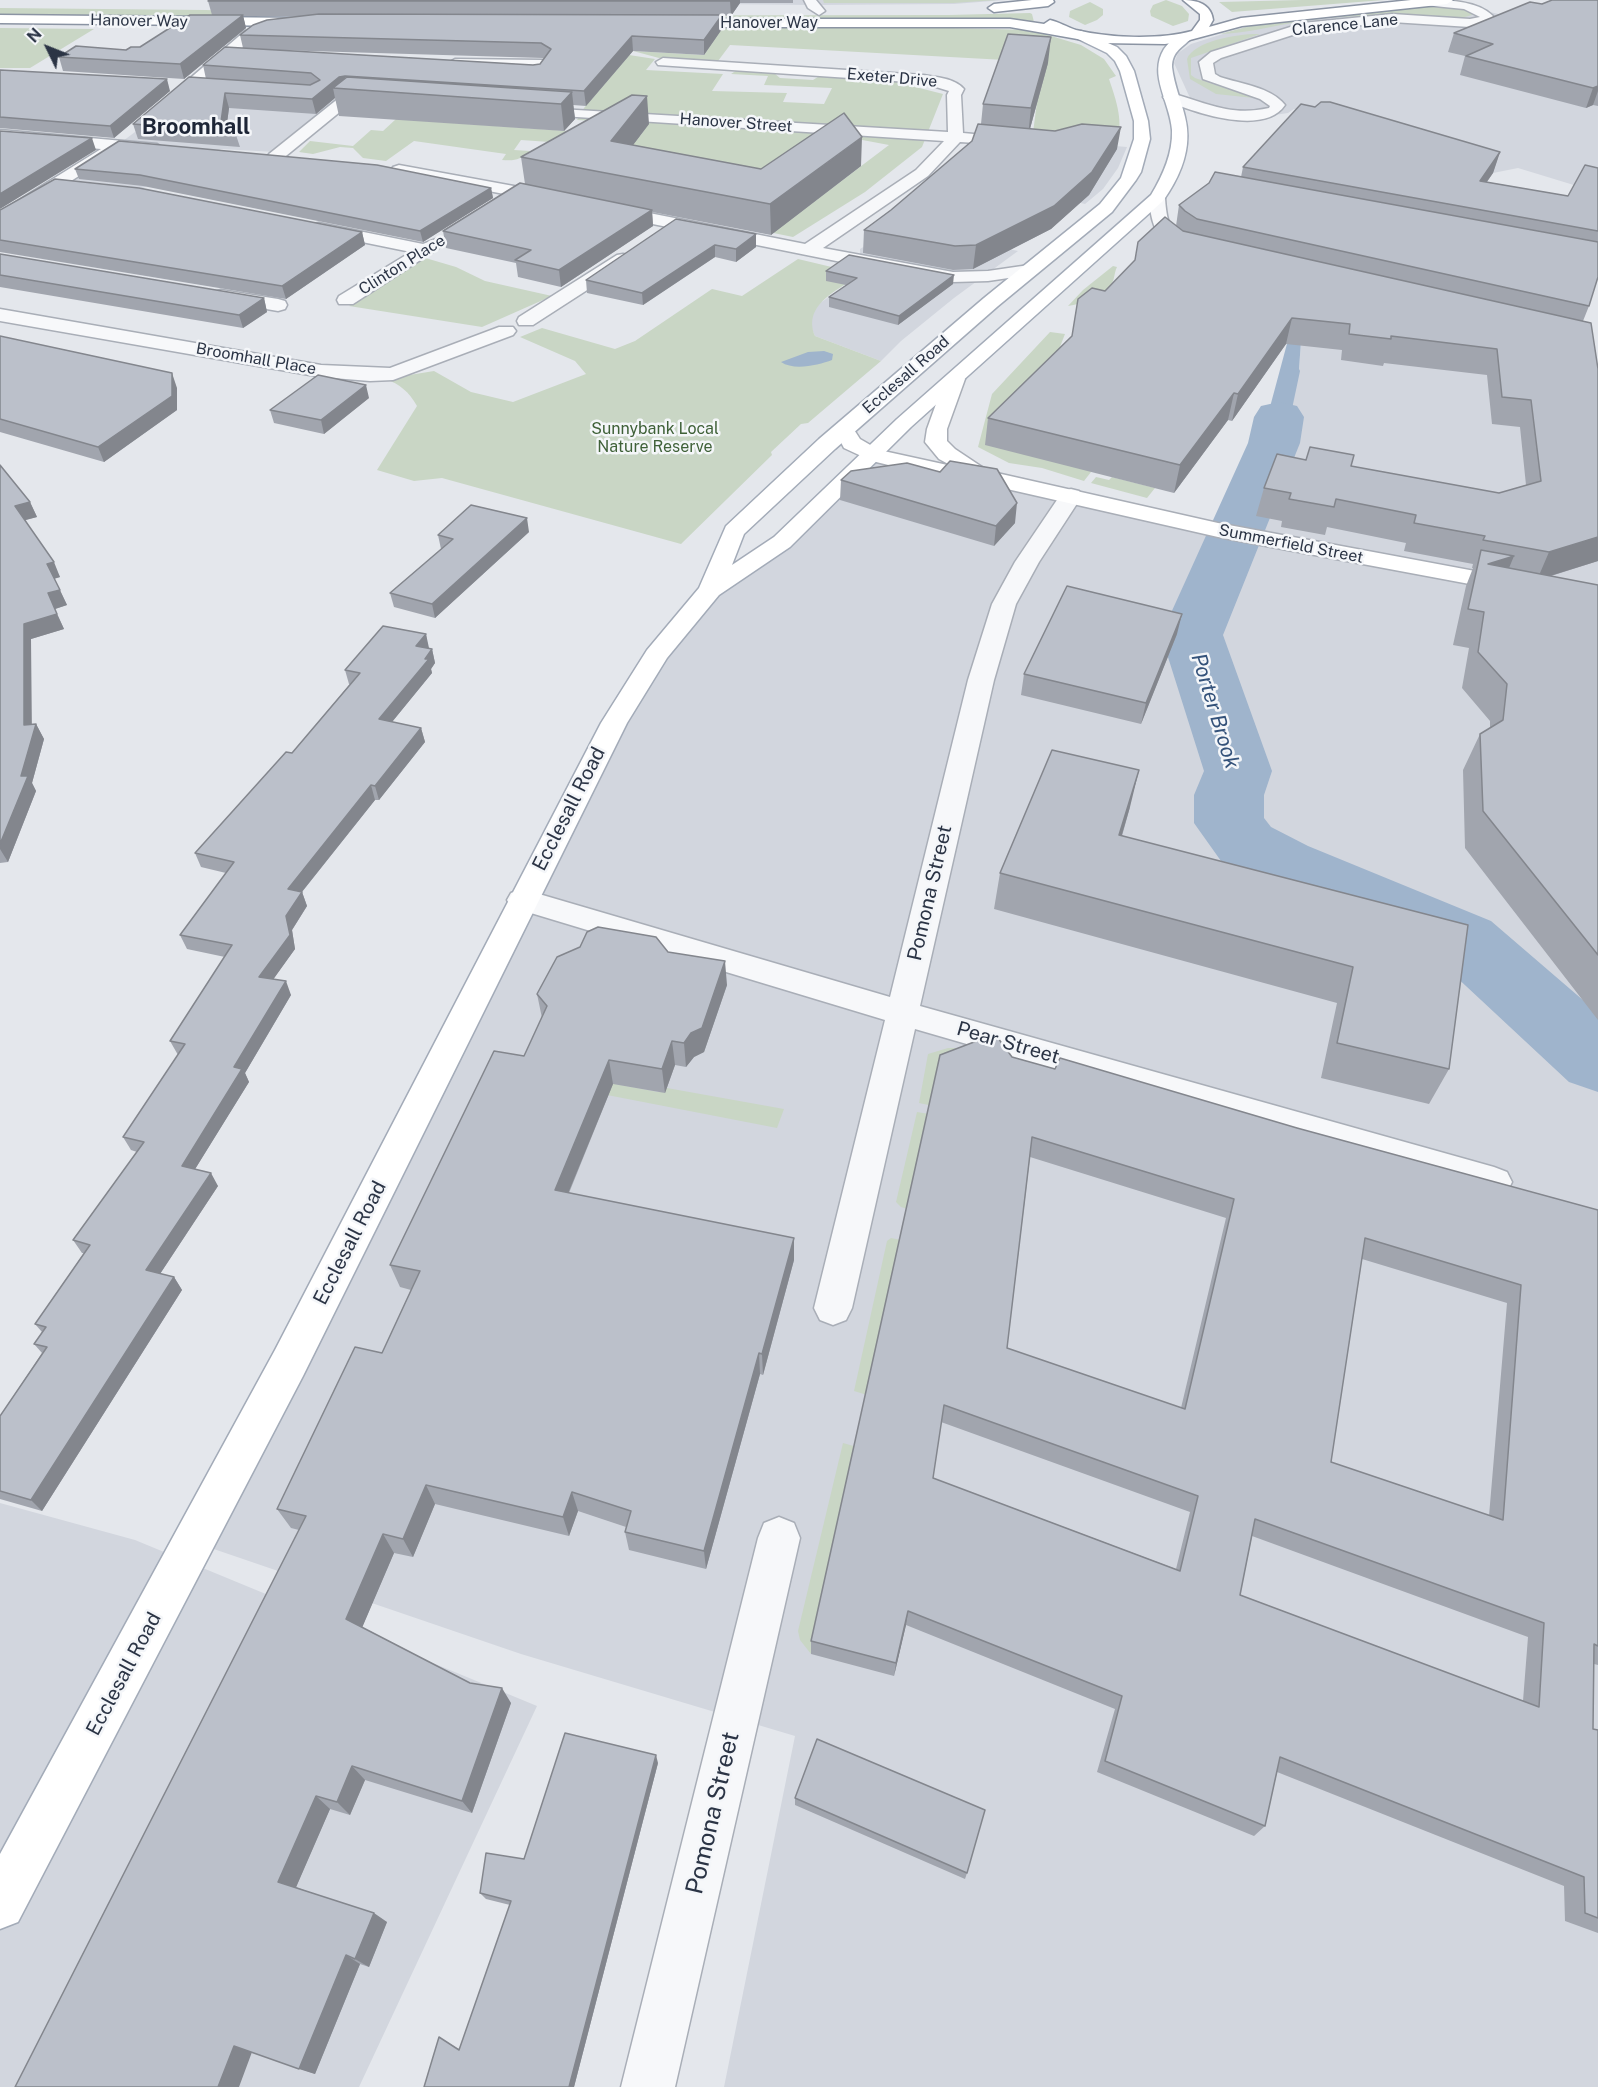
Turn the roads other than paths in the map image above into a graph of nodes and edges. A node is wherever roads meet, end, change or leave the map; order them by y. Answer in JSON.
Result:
{"nodes":[{"id":1,"x":1189,"y":0,"type":"edge"},
{"id":2,"x":1447,"y":0,"type":"edge"},
{"id":3,"x":1050,"y":1,"type":"edge"},
{"id":4,"x":1428,"y":2,"type":"junction"},
{"id":5,"x":813,"y":5,"type":"edge"},
{"id":6,"x":88,"y":6,"type":"dead end"},
{"id":7,"x":266,"y":8,"type":"dead end"},
{"id":8,"x":742,"y":9,"type":"dead end"},
{"id":9,"x":0,"y":19,"type":"edge"},
{"id":10,"x":318,"y":22,"type":"joint"},
{"id":11,"x":661,"y":23,"type":"edge"},
{"id":12,"x":1075,"y":34,"type":"junction"},
{"id":13,"x":1192,"y":35,"type":"junction"},
{"id":14,"x":225,"y":55,"type":"junction"},
{"id":15,"x":242,"y":56,"type":"edge"},
{"id":16,"x":663,"y":62,"type":"edge"},
{"id":17,"x":440,"y":65,"type":"joint"},
{"id":18,"x":163,"y":84,"type":"edge"},
{"id":19,"x":188,"y":86,"type":"junction"},
{"id":20,"x":214,"y":88,"type":"edge"},
{"id":21,"x":1170,"y":97,"type":"junction"},
{"id":22,"x":389,"y":101,"type":"edge"},
{"id":23,"x":510,"y":108,"type":"edge"},
{"id":24,"x":150,"y":119,"type":"edge"},
{"id":25,"x":134,"y":132,"type":"edge"},
{"id":26,"x":0,"y":135,"type":"edge"},
{"id":27,"x":956,"y":137,"type":"junction"},
{"id":28,"x":1032,"y":144,"type":"edge"},
{"id":29,"x":117,"y":146,"type":"junction"},
{"id":30,"x":170,"y":150,"type":"edge"},
{"id":31,"x":297,"y":160,"type":"edge"},
{"id":32,"x":381,"y":168,"type":"edge"},
{"id":33,"x":57,"y":184,"type":"junction"},
{"id":34,"x":78,"y":186,"type":"edge"},
{"id":35,"x":519,"y":192,"type":"junction"},
{"id":36,"x":1157,"y":198,"type":"junction"},
{"id":37,"x":563,"y":201,"type":"edge"},
{"id":38,"x":500,"y":203,"type":"edge"},
{"id":39,"x":596,"y":207,"type":"edge"},
{"id":40,"x":2,"y":216,"type":"edge"},
{"id":41,"x":673,"y":223,"type":"junction"},
{"id":42,"x":302,"y":225,"type":"edge"},
{"id":43,"x":454,"y":232,"type":"edge"},
{"id":44,"x":651,"y":239,"type":"edge"},
{"id":45,"x":426,"y":250,"type":"junction"},
{"id":46,"x":635,"y":250,"type":"edge"},
{"id":47,"x":808,"y":250,"type":"junction"},
{"id":48,"x":1207,"y":255,"type":"edge"},
{"id":49,"x":1029,"y":270,"type":"junction"},
{"id":50,"x":953,"y":277,"type":"junction"},
{"id":51,"x":200,"y":292,"type":"edge"},
{"id":52,"x":346,"y":300,"type":"dead end"},
{"id":53,"x":991,"y":302,"type":"junction"},
{"id":54,"x":278,"y":305,"type":"edge"},
{"id":55,"x":0,"y":315,"type":"edge"},
{"id":56,"x":526,"y":321,"type":"dead end"},
{"id":57,"x":506,"y":331,"type":"dead end"},
{"id":58,"x":955,"y":379,"type":"junction"},
{"id":59,"x":844,"y":429,"type":"junction"},
{"id":60,"x":935,"y":437,"type":"joint"},
{"id":61,"x":872,"y":454,"type":"junction"},
{"id":62,"x":985,"y":477,"type":"junction"},
{"id":63,"x":1071,"y":496,"type":"junction"},
{"id":64,"x":710,"y":590,"type":"junction"},
{"id":65,"x":1598,"y":601,"type":"edge"},
{"id":66,"x":522,"y":900,"type":"junction"},
{"id":67,"x":902,"y":1013,"type":"junction"},
{"id":68,"x":1519,"y":1189,"type":"edge"},
{"id":69,"x":833,"y":1308,"type":"dead end"},
{"id":70,"x":779,"y":1538,"type":"dead end"},
{"id":71,"x":0,"y":1904,"type":"edge"},
{"id":72,"x":648,"y":2087,"type":"edge"}],
"edges":[{"from":1,"to":13,"type":"main road"},
{"from":2,"to":4,"type":"main road","name":"Hanover Way"},
{"from":3,"to":5,"type":"main road","name":"Hanover Way"},
{"from":3,"to":12,"type":"main road"},
{"from":4,"to":13,"type":"main road","name":"Hanover Way"},
{"from":4,"to":21,"type":"street","name":"Clarence Lane"},
{"from":5,"to":8,"type":"main road","name":"Hanover Way"},
{"from":6,"to":7,"type":"main road","name":"Hanover Way"},
{"from":9,"to":10,"type":"main road","name":"Hanover Way"},
{"from":10,"to":14,"type":"street"},
{"from":11,"to":12,"type":"main road","name":"Hanover Way"},
{"from":12,"to":13,"type":"main road","name":"Hanover Way"},
{"from":12,"to":49,"type":"main road","name":"Ecclesall Road"},
{"from":13,"to":21,"type":"main road","name":"Ecclesall Road"},
{"from":14,"to":15,"type":"street"},
{"from":14,"to":19,"type":"street"},
{"from":16,"to":27,"type":"street","name":"Exeter Drive"},
{"from":17,"to":17,"type":"street"},
{"from":18,"to":19,"type":"street"},
{"from":19,"to":20,"type":"street"},
{"from":19,"to":24,"type":"street"},
{"from":21,"to":36,"type":"main road","name":"Ecclesall Road"},
{"from":22,"to":31,"type":"street"},
{"from":23,"to":27,"type":"street","name":"Hanover Street"},
{"from":25,"to":29,"type":"street"},
{"from":26,"to":29,"type":"street"},
{"from":27,"to":28,"type":"street","name":"Hanover Street"},
{"from":27,"to":47,"type":"street"},
{"from":29,"to":30,"type":"street"},
{"from":29,"to":33,"type":"street"},
{"from":32,"to":35,"type":"street"},
{"from":33,"to":34,"type":"street"},
{"from":33,"to":40,"type":"street"},
{"from":35,"to":37,"type":"street"},
{"from":35,"to":38,"type":"street"},
{"from":36,"to":48,"type":"street"},
{"from":36,"to":58,"type":"main road","name":"Ecclesall Road"},
{"from":39,"to":41,"type":"street"},
{"from":41,"to":44,"type":"street"},
{"from":41,"to":47,"type":"street"},
{"from":42,"to":45,"type":"street"},
{"from":43,"to":45,"type":"street","name":"Clinton Place"},
{"from":45,"to":52,"type":"street","name":"Clinton Place"},
{"from":46,"to":56,"type":"street"},
{"from":47,"to":50,"type":"street"},
{"from":49,"to":50,"type":"street"},
{"from":49,"to":53,"type":"main road","name":"Ecclesall Road"},
{"from":50,"to":53,"type":"street"},
{"from":51,"to":54,"type":"street"},
{"from":53,"to":59,"type":"main road","name":"Ecclesall Road"},
{"from":55,"to":57,"type":"street","name":"Broomhall Place"},
{"from":58,"to":60,"type":"main road","name":"Ecclesall Road"},
{"from":58,"to":61,"type":"main road","name":"Ecclesall Road"},
{"from":59,"to":61,"type":"main road","name":"Summerfield Street"},
{"from":59,"to":64,"type":"main road","name":"Ecclesall Road"},
{"from":60,"to":62,"type":"main road","name":"Summerfield Street"},
{"from":61,"to":62,"type":"main road","name":"Summerfield Street"},
{"from":61,"to":64,"type":"main road","name":"Ecclesall Road"},
{"from":62,"to":63,"type":"main road","name":"Summerfield Street"},
{"from":63,"to":65,"type":"main road","name":"Summerfield Street"},
{"from":63,"to":67,"type":"street","name":"Pomona Street"},
{"from":64,"to":66,"type":"main road","name":"Ecclesall Road"},
{"from":66,"to":67,"type":"street","name":"Pear Street"},
{"from":66,"to":71,"type":"main road","name":"Ecclesall Road"},
{"from":67,"to":68,"type":"street","name":"Pear Street"},
{"from":67,"to":69,"type":"street","name":"Pomona Street"},
{"from":70,"to":72,"type":"street","name":"Pomona Street"}]}
